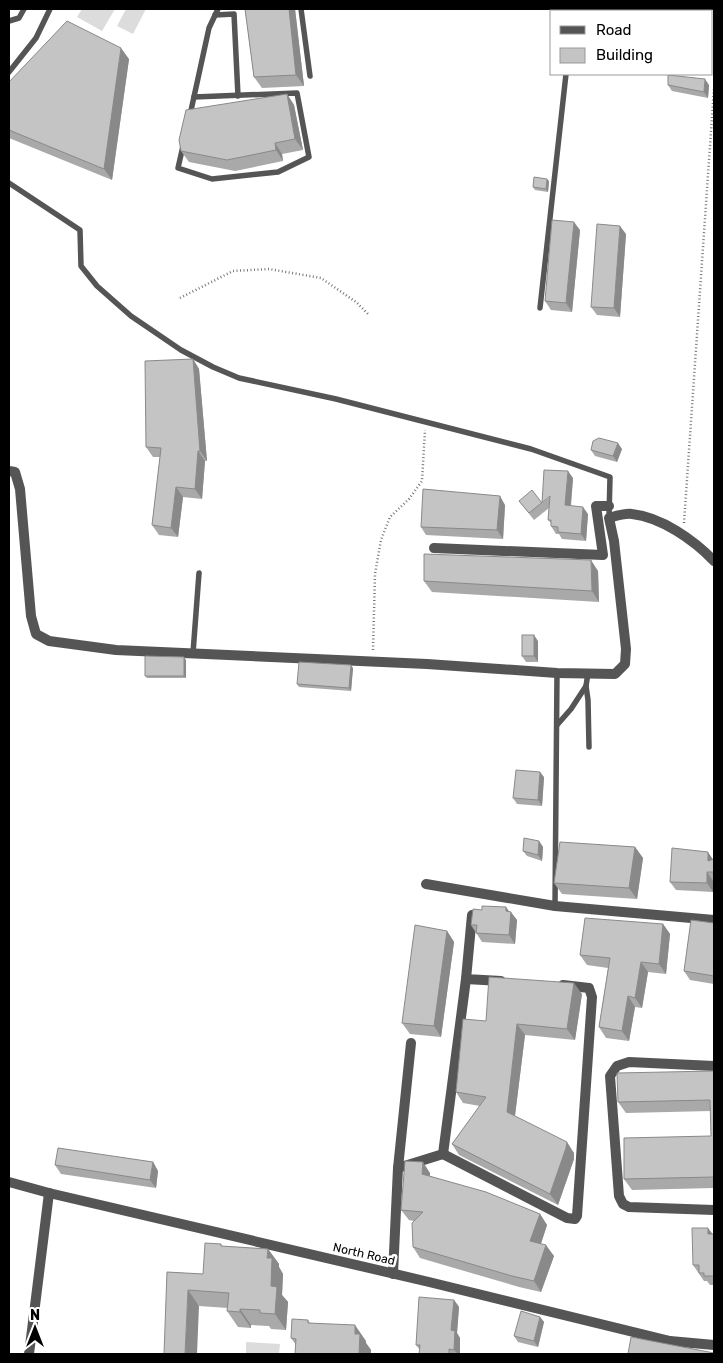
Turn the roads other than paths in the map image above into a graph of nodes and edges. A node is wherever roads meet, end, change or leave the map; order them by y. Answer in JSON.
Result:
{"nodes":[{"id":1,"x":24,"y":9,"type":"edge"},
{"id":2,"x":50,"y":9,"type":"edge"},
{"id":3,"x":218,"y":9,"type":"edge"},
{"id":4,"x":302,"y":9,"type":"edge"},
{"id":5,"x":215,"y":15,"type":"junction"},
{"id":6,"x":9,"y":22,"type":"edge"},
{"id":7,"x":9,"y":72,"type":"edge"},
{"id":8,"x":566,"y":75,"type":"edge"},
{"id":9,"x":310,"y":76,"type":"dead end"},
{"id":10,"x":238,"y":96,"type":"junction"},
{"id":11,"x":194,"y":97,"type":"junction"},
{"id":12,"x":189,"y":122,"type":"edge"},
{"id":13,"x":184,"y":140,"type":"edge"},
{"id":14,"x":9,"y":183,"type":"edge"},
{"id":15,"x":540,"y":308,"type":"dead end"},
{"id":16,"x":9,"y":471,"type":"edge"},
{"id":17,"x":610,"y":506,"type":"junction"},
{"id":18,"x":609,"y":518,"type":"junction"},
{"id":19,"x":434,"y":548,"type":"dead end"},
{"id":20,"x":714,"y":561,"type":"edge"},
{"id":21,"x":199,"y":573,"type":"dead end"},
{"id":22,"x":193,"y":653,"type":"junction"},
{"id":23,"x":557,"y":673,"type":"junction"},
{"id":24,"x":588,"y":674,"type":"junction"},
{"id":25,"x":586,"y":686,"type":"junction"},
{"id":26,"x":557,"y":725,"type":"junction"},
{"id":27,"x":589,"y":747,"type":"dead end"},
{"id":28,"x":426,"y":884,"type":"dead end"},
{"id":29,"x":556,"y":906,"type":"junction"},
{"id":30,"x":472,"y":915,"type":"edge"},
{"id":31,"x":714,"y":920,"type":"edge"},
{"id":32,"x":466,"y":979,"type":"junction"},
{"id":33,"x":515,"y":982,"type":"edge"},
{"id":34,"x":554,"y":985,"type":"edge"},
{"id":35,"x":411,"y":1043,"type":"dead end"},
{"id":36,"x":714,"y":1066,"type":"edge"},
{"id":37,"x":443,"y":1154,"type":"junction"},
{"id":38,"x":398,"y":1168,"type":"junction"},
{"id":39,"x":9,"y":1182,"type":"edge"},
{"id":40,"x":49,"y":1194,"type":"junction"},
{"id":41,"x":714,"y":1210,"type":"edge"},
{"id":42,"x":393,"y":1274,"type":"junction"},
{"id":43,"x":714,"y":1344,"type":"edge"},
{"id":44,"x":29,"y":1354,"type":"edge"}],
"edges":[{"from":1,"to":6,"type":"lane"},
{"from":2,"to":7,"type":"lane"},
{"from":3,"to":5,"type":"lane"},
{"from":4,"to":9,"type":"lane"},
{"from":5,"to":10,"type":"lane"},
{"from":5,"to":11,"type":"lane"},
{"from":8,"to":15,"type":"lane"},
{"from":10,"to":11,"type":"lane"},
{"from":10,"to":13,"type":"lane"},
{"from":11,"to":12,"type":"lane"},
{"from":14,"to":17,"type":"lane"},
{"from":16,"to":22,"type":"street"},
{"from":17,"to":18,"type":"lane"},
{"from":17,"to":19,"type":"street"},
{"from":18,"to":20,"type":"street"},
{"from":18,"to":24,"type":"street"},
{"from":21,"to":22,"type":"lane"},
{"from":22,"to":23,"type":"street"},
{"from":23,"to":24,"type":"street"},
{"from":23,"to":26,"type":"lane"},
{"from":24,"to":25,"type":"lane"},
{"from":25,"to":26,"type":"lane"},
{"from":25,"to":27,"type":"lane"},
{"from":26,"to":29,"type":"lane"},
{"from":28,"to":29,"type":"street"},
{"from":29,"to":31,"type":"street"},
{"from":30,"to":32,"type":"street"},
{"from":32,"to":33,"type":"street"},
{"from":32,"to":37,"type":"street"},
{"from":34,"to":37,"type":"street"},
{"from":35,"to":38,"type":"street"},
{"from":36,"to":41,"type":"street"},
{"from":37,"to":38,"type":"street"},
{"from":38,"to":42,"type":"street"},
{"from":39,"to":40,"type":"street","name":"North Road"},
{"from":40,"to":42,"type":"street","name":"North Road"},
{"from":40,"to":44,"type":"street"},
{"from":42,"to":43,"type":"street","name":"North Road"}]}
